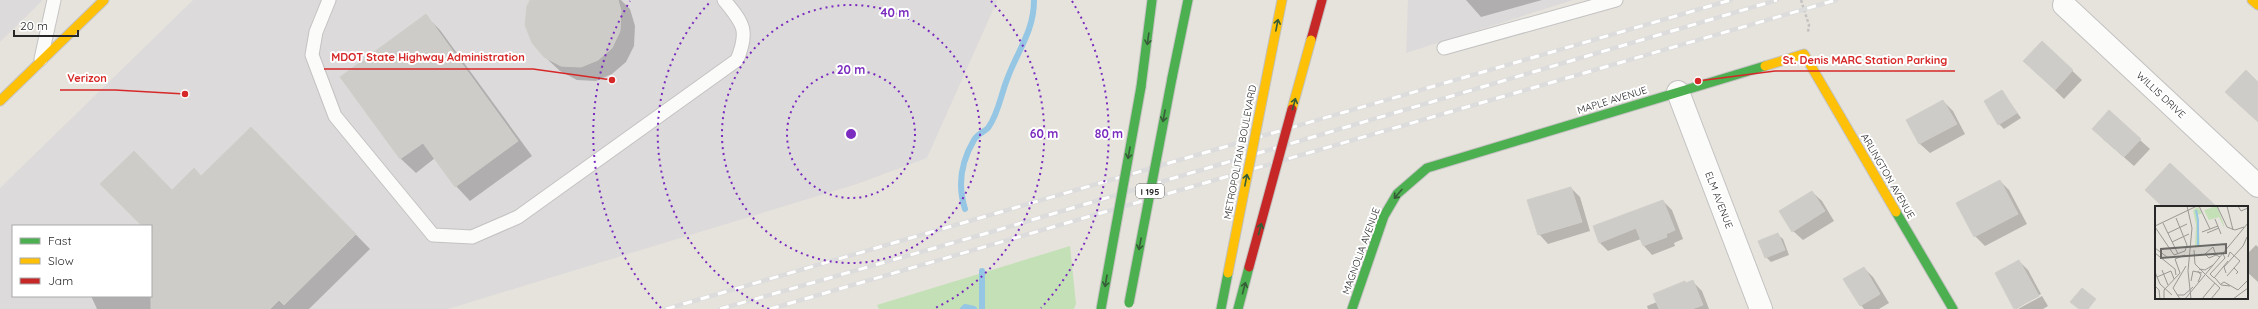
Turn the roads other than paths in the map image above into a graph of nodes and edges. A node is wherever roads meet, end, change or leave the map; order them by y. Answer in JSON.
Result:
{"nodes":[{"id":1,"x":54,"y":0,"type":"edge"},
{"id":2,"x":104,"y":0,"type":"edge"},
{"id":3,"x":329,"y":0,"type":"edge"},
{"id":4,"x":724,"y":0,"type":"edge"},
{"id":5,"x":1152,"y":0,"type":"edge"},
{"id":6,"x":1188,"y":0,"type":"edge"},
{"id":7,"x":1282,"y":0,"type":"edge"},
{"id":8,"x":1322,"y":0,"type":"edge"},
{"id":9,"x":1616,"y":0,"type":"edge"},
{"id":10,"x":2252,"y":0,"type":"edge"},
{"id":11,"x":2064,"y":5,"type":"dead end"},
{"id":12,"x":2258,"y":5,"type":"edge"},
{"id":13,"x":1444,"y":48,"type":"dead end"},
{"id":14,"x":1804,"y":54,"type":"joint"},
{"id":15,"x":40,"y":62,"type":"junction"},
{"id":16,"x":1678,"y":92,"type":"junction"},
{"id":17,"x":0,"y":101,"type":"edge"},
{"id":18,"x":1427,"y":168,"type":"joint"},
{"id":19,"x":2258,"y":186,"type":"edge"},
{"id":20,"x":1128,"y":306,"type":"edge"},
{"id":21,"x":1101,"y":309,"type":"edge"},
{"id":22,"x":1221,"y":309,"type":"edge"},
{"id":23,"x":1238,"y":309,"type":"edge"},
{"id":24,"x":1352,"y":309,"type":"edge"},
{"id":25,"x":1761,"y":309,"type":"edge"},
{"id":26,"x":1952,"y":309,"type":"edge"}],
"edges":[{"from":1,"to":15,"type":"lane"},
{"from":2,"to":15,"type":"main road"},
{"from":3,"to":4,"type":"lane"},
{"from":5,"to":21,"type":"main road","one_way":true,"bridge":true},
{"from":6,"to":20,"type":"main road","number":"I 195","one_way":true,"bridge":true},
{"from":22,"to":7,"type":"main road","name":"METROPOLITAN BOULEVARD","one_way":true,"bridge":true},
{"from":23,"to":8,"type":"main road","one_way":true,"bridge":true},
{"from":9,"to":13,"type":"lane"},
{"from":10,"to":12,"type":"main road"},
{"from":11,"to":19,"type":"street","name":"WILLIS DRIVE"},
{"from":14,"to":16,"type":"main road","name":"MAPLE AVENUE"},
{"from":14,"to":26,"type":"main road","name":"ARLINGTON AVENUE"},
{"from":15,"to":17,"type":"main road"},
{"from":16,"to":18,"type":"main road","name":"MAPLE AVENUE"},
{"from":16,"to":25,"type":"street","name":"ELM AVENUE"},
{"from":18,"to":24,"type":"main road","name":"MAGNOLIA AVENUE","one_way":true}]}
